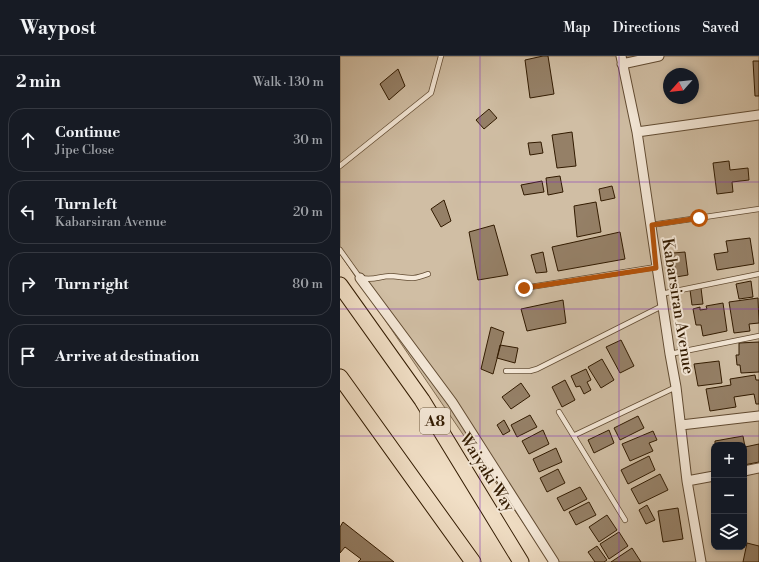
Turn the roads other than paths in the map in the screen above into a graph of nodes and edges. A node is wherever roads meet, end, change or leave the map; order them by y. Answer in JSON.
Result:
{"nodes":[{"id":1,"x":441,"y":56,"type":"edge"},
{"id":2,"x":659,"y":56,"type":"edge"},
{"id":3,"x":645,"y":57,"type":"edge"},
{"id":4,"x":622,"y":60,"type":"edge"},
{"id":5,"x":759,"y":115,"type":"edge"},
{"id":6,"x":637,"y":132,"type":"junction"},
{"id":7,"x":340,"y":166,"type":"edge"},
{"id":8,"x":759,"y":209,"type":"edge"},
{"id":9,"x":652,"y":225,"type":"junction"},
{"id":10,"x":340,"y":250,"type":"edge"},
{"id":11,"x":656,"y":268,"type":"junction"},
{"id":12,"x":428,"y":274,"type":"dead end"},
{"id":13,"x":759,"y":274,"type":"edge"},
{"id":14,"x":360,"y":278,"type":"junction"},
{"id":15,"x":340,"y":285,"type":"edge"},
{"id":16,"x":524,"y":288,"type":"dead end"},
{"id":17,"x":661,"y":294,"type":"junction"},
{"id":18,"x":662,"y":306,"type":"junction"},
{"id":19,"x":759,"y":336,"type":"edge"},
{"id":20,"x":670,"y":354,"type":"junction"},
{"id":21,"x":506,"y":371,"type":"dead end"},
{"id":22,"x":340,"y":377,"type":"edge"},
{"id":23,"x":676,"y":387,"type":"junction"},
{"id":24,"x":559,"y":412,"type":"dead end"},
{"id":25,"x":759,"y":416,"type":"edge"},
{"id":26,"x":682,"y":425,"type":"junction"},
{"id":27,"x":575,"y":435,"type":"junction"},
{"id":28,"x":759,"y":468,"type":"edge"},
{"id":29,"x":747,"y":470,"type":"edge"},
{"id":30,"x":711,"y":477,"type":"edge"},
{"id":31,"x":687,"y":481,"type":"junction"},
{"id":32,"x":625,"y":520,"type":"dead end"},
{"id":33,"x":473,"y":562,"type":"edge"},
{"id":34,"x":521,"y":562,"type":"edge"},
{"id":35,"x":554,"y":562,"type":"edge"},
{"id":36,"x":701,"y":562,"type":"edge"}],
"edges":[{"from":1,"to":7,"type":"lane"},
{"from":2,"to":3,"type":"street"},
{"from":3,"to":4,"type":"street"},
{"from":4,"to":6,"type":"street","name":"Kabarsiran Avenue"},
{"from":5,"to":6,"type":"street"},
{"from":6,"to":9,"type":"street","name":"Kabarsiran Avenue"},
{"from":8,"to":9,"type":"lane"},
{"from":9,"to":11,"type":"street","name":"Kabarsiran Avenue"},
{"from":10,"to":14,"type":"lane"},
{"from":11,"to":16,"type":"lane"},
{"from":11,"to":17,"type":"street","name":"Kabarsiran Avenue"},
{"from":12,"to":14,"type":"lane"},
{"from":13,"to":17,"type":"lane"},
{"from":14,"to":35,"type":"street"},
{"from":15,"to":34,"type":"highway","name":"Waiyaki Way","number":"A8"},
{"from":17,"to":18,"type":"street","name":"Kabarsiran Avenue"},
{"from":18,"to":20,"type":"street","name":"Kabarsiran Avenue"},
{"from":18,"to":21,"type":"lane"},
{"from":19,"to":20,"type":"lane"},
{"from":20,"to":23,"type":"street","name":"Kabarsiran Avenue"},
{"from":22,"to":33,"type":"highway"},
{"from":23,"to":26,"type":"street","name":"Kabarsiran Avenue"},
{"from":23,"to":27,"type":"lane"},
{"from":24,"to":27,"type":"lane"},
{"from":25,"to":26,"type":"street"},
{"from":26,"to":31,"type":"street","name":"Kabarsiran Avenue"},
{"from":27,"to":32,"type":"lane"},
{"from":28,"to":29,"type":"street"},
{"from":30,"to":31,"type":"street"},
{"from":31,"to":36,"type":"street","name":"Kabarsiran Avenue"}]}
